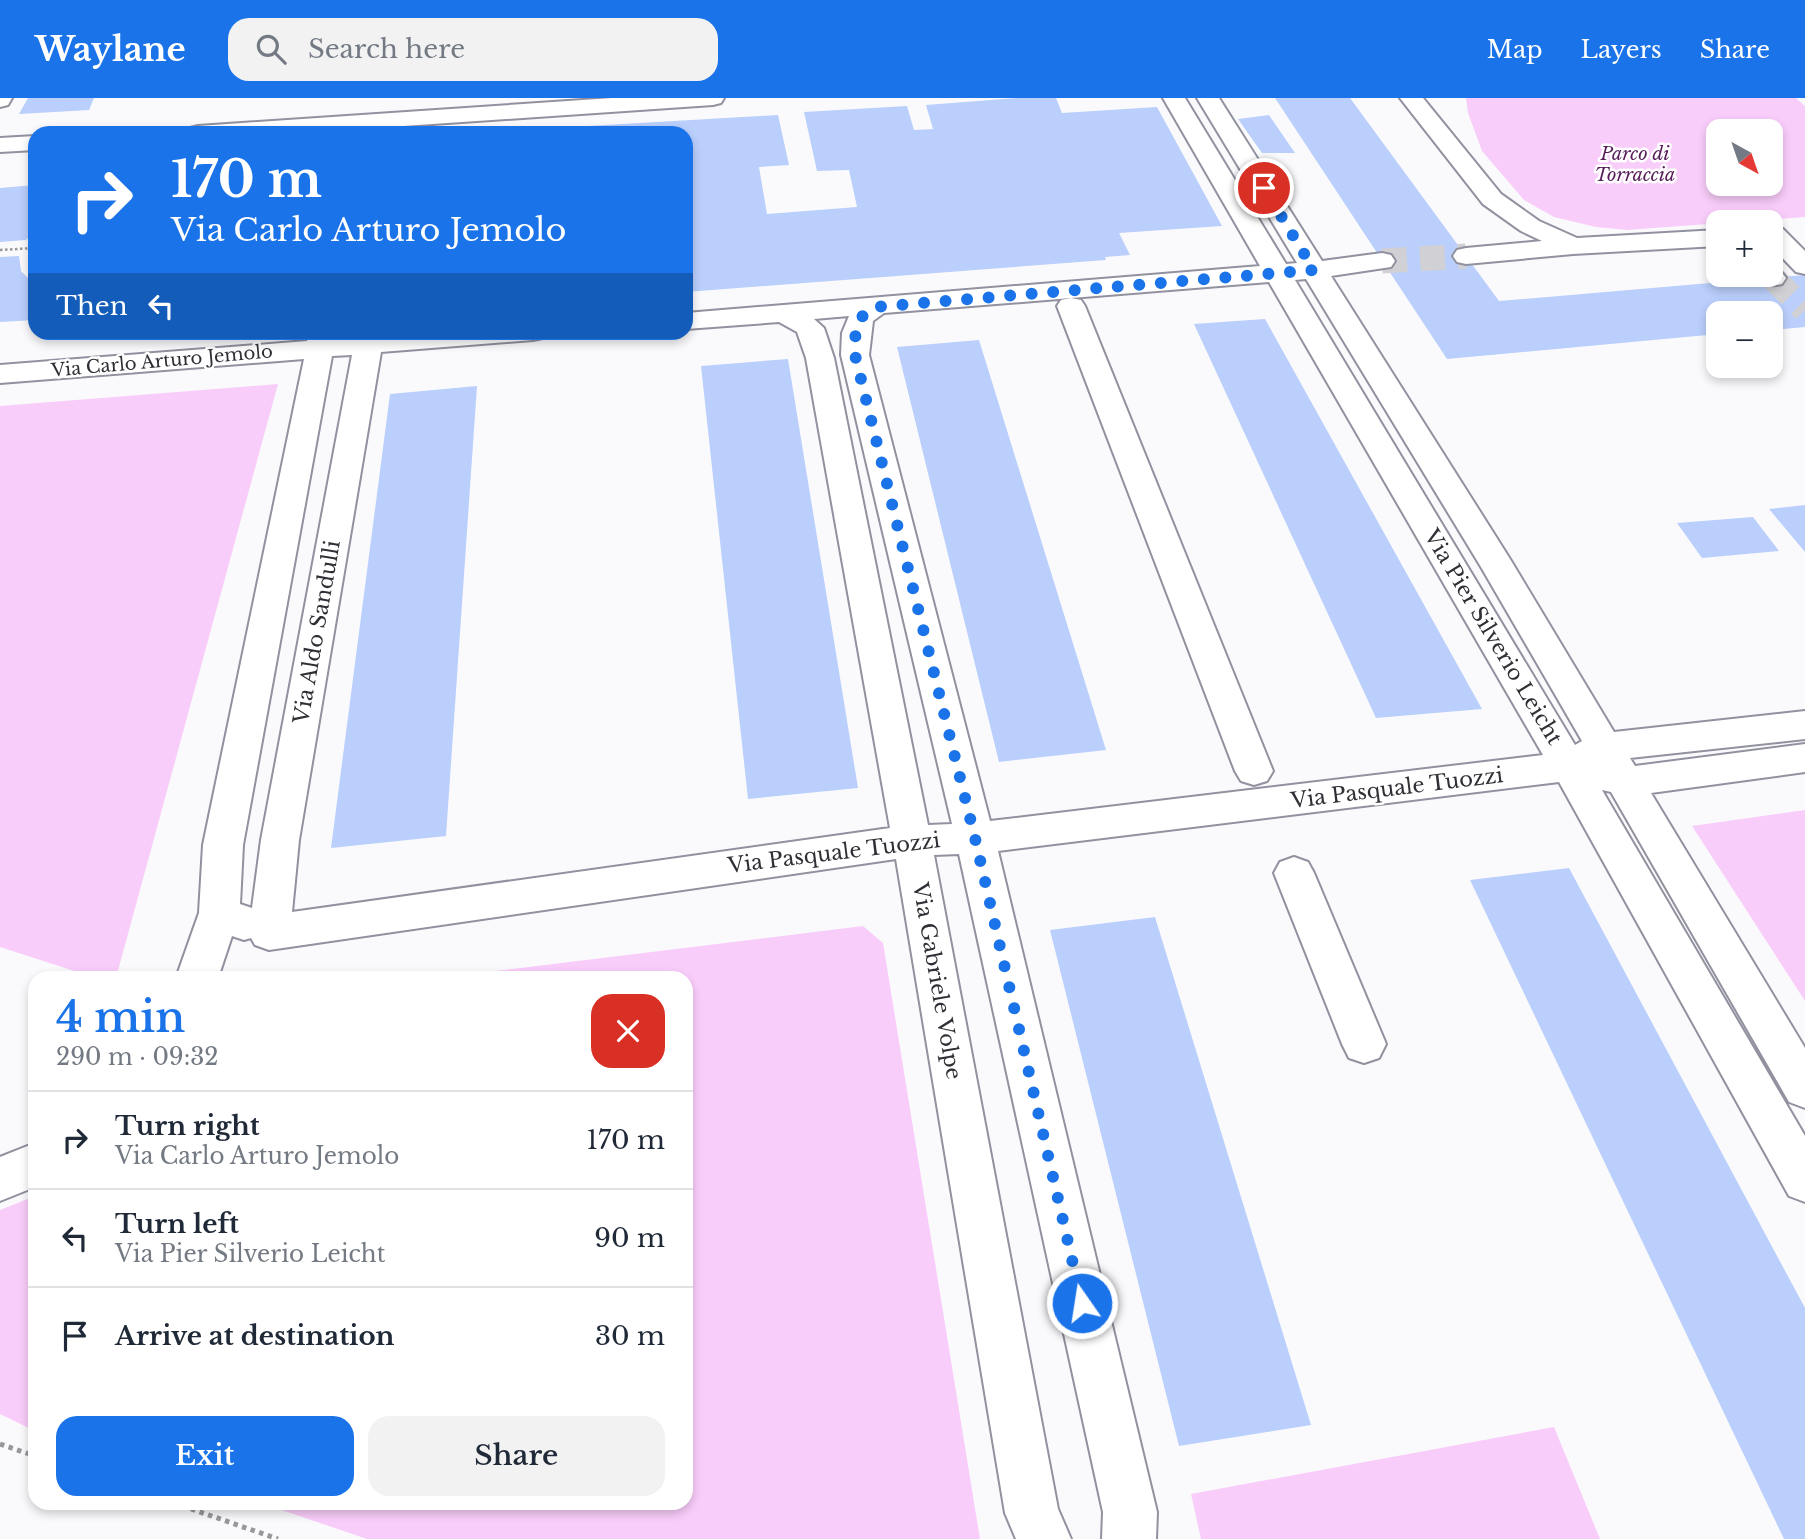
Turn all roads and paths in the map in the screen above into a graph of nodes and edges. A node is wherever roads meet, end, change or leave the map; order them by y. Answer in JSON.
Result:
{"nodes":[{"id":1,"x":370,"y":98,"type":"edge"},
{"id":2,"x":713,"y":98,"type":"edge"},
{"id":3,"x":1174,"y":98,"type":"edge"},
{"id":4,"x":1208,"y":98,"type":"edge"},
{"id":5,"x":1411,"y":98,"type":"edge"},
{"id":6,"x":400,"y":117,"type":"edge"},
{"id":7,"x":365,"y":126,"type":"edge"},
{"id":8,"x":368,"y":126,"type":"edge"},
{"id":9,"x":28,"y":143,"type":"edge"},
{"id":10,"x":0,"y":145,"type":"edge"},
{"id":11,"x":1805,"y":230,"type":"edge"},
{"id":12,"x":1783,"y":233,"type":"edge"},
{"id":13,"x":1706,"y":239,"type":"edge"},
{"id":14,"x":1783,"y":244,"type":"edge"},
{"id":15,"x":1573,"y":246,"type":"junction"},
{"id":16,"x":28,"y":248,"type":"edge"},
{"id":17,"x":0,"y":250,"type":"edge"},
{"id":18,"x":1466,"y":256,"type":"tunnel mouth"},
{"id":19,"x":1382,"y":261,"type":"tunnel mouth"},
{"id":20,"x":1805,"y":266,"type":"edge"},
{"id":21,"x":1314,"y":270,"type":"junction"},
{"id":22,"x":1276,"y":272,"type":"junction"},
{"id":23,"x":1071,"y":306,"type":"dead end"},
{"id":24,"x":875,"y":307,"type":"junction"},
{"id":25,"x":783,"y":313,"type":"junction"},
{"id":26,"x":693,"y":320,"type":"edge"},
{"id":27,"x":322,"y":340,"type":"edge"},
{"id":28,"x":369,"y":340,"type":"edge"},
{"id":29,"x":0,"y":374,"type":"edge"},
{"id":30,"x":1805,"y":725,"type":"edge"},
{"id":31,"x":1585,"y":756,"type":"junction"},
{"id":32,"x":1805,"y":758,"type":"edge"},
{"id":33,"x":1254,"y":771,"type":"dead end"},
{"id":34,"x":1626,"y":782,"type":"junction"},
{"id":35,"x":975,"y":838,"type":"junction"},
{"id":36,"x":911,"y":841,"type":"junction"},
{"id":37,"x":1294,"y":873,"type":"dead end"},
{"id":38,"x":219,"y":913,"type":"junction"},
{"id":39,"x":269,"y":933,"type":"junction"},
{"id":40,"x":199,"y":971,"type":"edge"},
{"id":41,"x":1364,"y":1044,"type":"dead end"},
{"id":42,"x":1805,"y":1088,"type":"edge"},
{"id":43,"x":28,"y":1168,"type":"edge"},
{"id":44,"x":0,"y":1179,"type":"edge"},
{"id":45,"x":1805,"y":1180,"type":"edge"},
{"id":46,"x":0,"y":1444,"type":"edge"},
{"id":47,"x":28,"y":1454,"type":"edge"},
{"id":48,"x":193,"y":1510,"type":"edge"},
{"id":49,"x":278,"y":1539,"type":"edge"},
{"id":50,"x":1044,"y":1539,"type":"edge"},
{"id":51,"x":1129,"y":1539,"type":"edge"}],
"edges":[{"from":1,"to":7,"type":"street"},
{"from":2,"to":6,"type":"street"},
{"from":3,"to":22,"type":"street","name":"Via Pier Silverio Leicht"},
{"from":4,"to":21,"type":"street","name":"Via Pier Silverio Leicht"},
{"from":5,"to":15,"type":"street"},
{"from":6,"to":8,"type":"street"},
{"from":9,"to":10,"type":"street"},
{"from":11,"to":12,"type":"street"},
{"from":13,"to":15,"type":"street"},
{"from":14,"to":20,"type":"street"},
{"from":15,"to":18,"type":"street"},
{"from":16,"to":17,"type":"path"},
{"from":19,"to":21,"type":"street"},
{"from":21,"to":22,"type":"street"},
{"from":21,"to":31,"type":"street","name":"Via Pier Silverio Leicht"},
{"from":22,"to":24,"type":"street"},
{"from":22,"to":31,"type":"street","name":"Via Pier Silverio Leicht"},
{"from":23,"to":33,"type":"street"},
{"from":24,"to":25,"type":"street"},
{"from":24,"to":35,"type":"street"},
{"from":25,"to":26,"type":"street"},
{"from":25,"to":36,"type":"street","name":"Via Gabriele Volpe"},
{"from":27,"to":29,"type":"street","name":"Via Carlo Arturo Jemolo"},
{"from":27,"to":38,"type":"street"},
{"from":28,"to":39,"type":"street","name":"Via Aldo Sandulli"},
{"from":30,"to":31,"type":"street","name":"Via Pasquale Tuozzi"},
{"from":31,"to":34,"type":"street","name":"Via Pier Silverio Leicht"},
{"from":31,"to":35,"type":"street","name":"Via Pasquale Tuozzi"},
{"from":31,"to":45,"type":"street","name":"Via Pier Silverio Leicht"},
{"from":32,"to":34,"type":"street"},
{"from":34,"to":42,"type":"street","name":"Via Pier Silverio Leicht"},
{"from":35,"to":36,"type":"street","name":"Via Pasquale Tuozzi"},
{"from":35,"to":51,"type":"street"},
{"from":36,"to":39,"type":"street","name":"Via Pasquale Tuozzi"},
{"from":36,"to":50,"type":"street","name":"Via Gabriele Volpe"},
{"from":37,"to":41,"type":"street"},
{"from":38,"to":39,"type":"street"},
{"from":38,"to":40,"type":"street"},
{"from":43,"to":44,"type":"street"},
{"from":46,"to":47,"type":"path"},
{"from":48,"to":49,"type":"path"}]}
